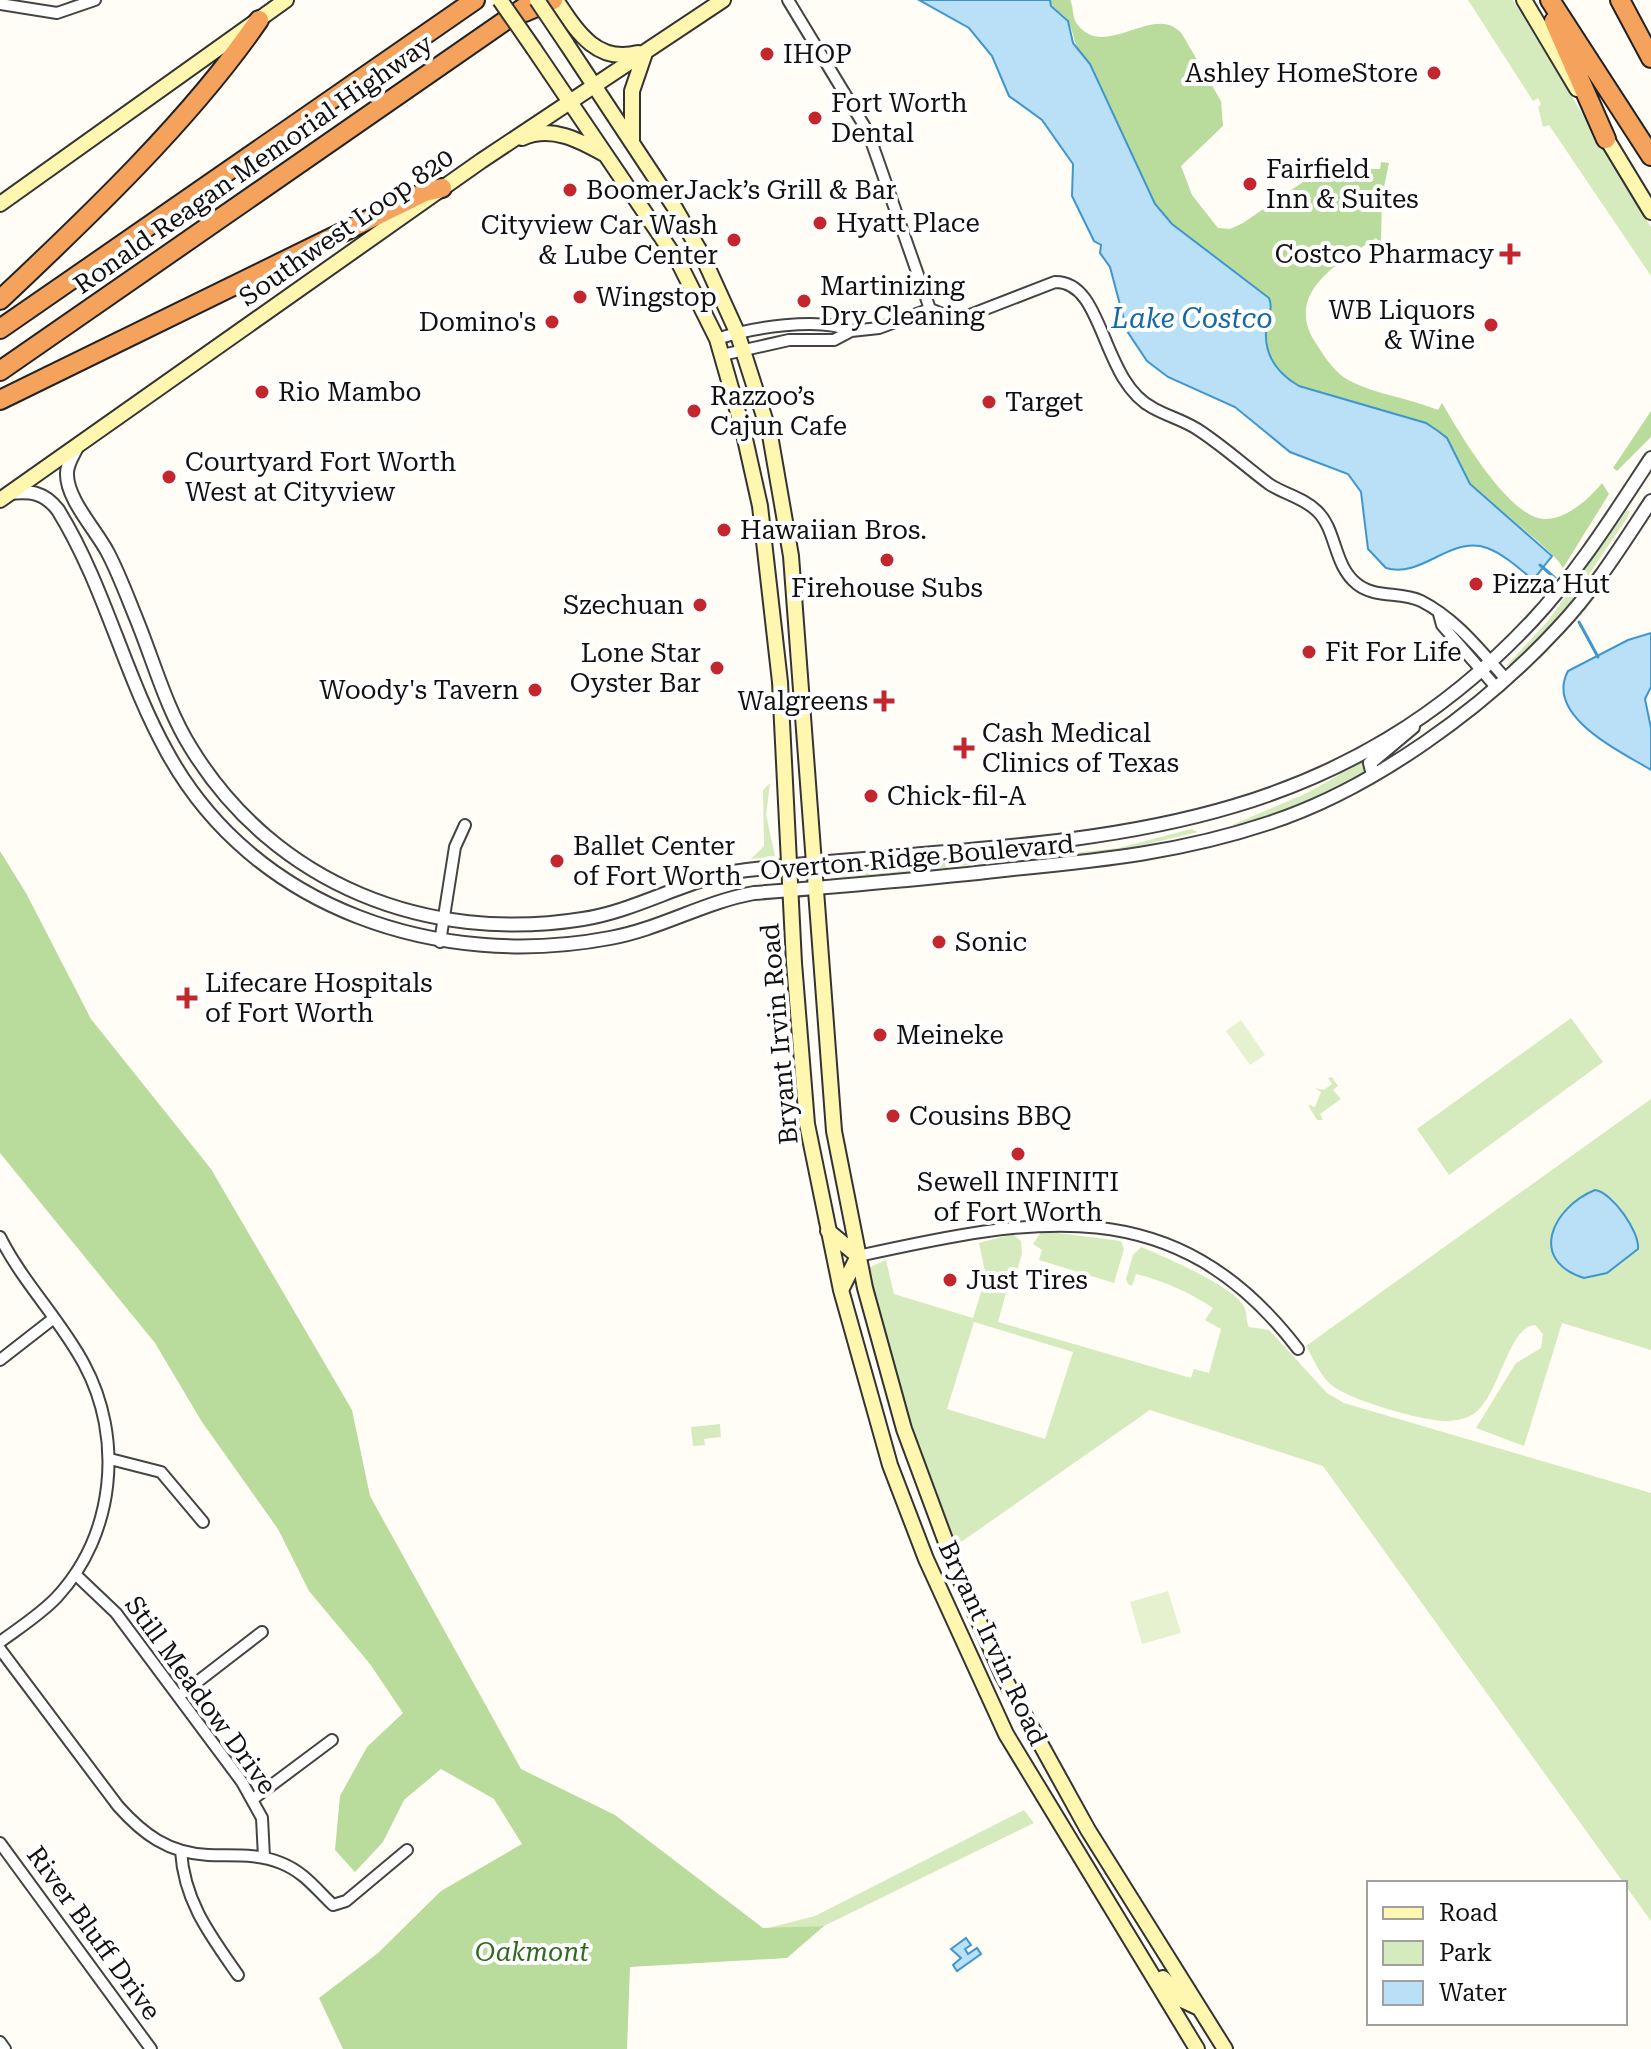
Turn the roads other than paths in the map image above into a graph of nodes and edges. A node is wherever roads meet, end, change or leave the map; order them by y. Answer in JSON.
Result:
{"nodes":[{"id":1,"x":95,"y":0,"type":"edge"},
{"id":2,"x":286,"y":0,"type":"edge"},
{"id":3,"x":458,"y":0,"type":"edge"},
{"id":4,"x":475,"y":0,"type":"edge"},
{"id":5,"x":500,"y":0,"type":"edge"},
{"id":6,"x":536,"y":0,"type":"edge"},
{"id":7,"x":554,"y":0,"type":"edge"},
{"id":8,"x":723,"y":0,"type":"edge"},
{"id":9,"x":788,"y":0,"type":"edge"},
{"id":10,"x":1524,"y":0,"type":"edge"},
{"id":11,"x":1548,"y":0,"type":"edge"},
{"id":12,"x":1620,"y":0,"type":"edge"},
{"id":13,"x":0,"y":4,"type":"edge"},
{"id":14,"x":508,"y":19,"type":"junction"},
{"id":15,"x":259,"y":20,"type":"junction"},
{"id":16,"x":646,"y":51,"type":"junction"},
{"id":17,"x":1651,"y":58,"type":"edge"},
{"id":18,"x":593,"y":85,"type":"junction"},
{"id":19,"x":570,"y":101,"type":"junction"},
{"id":20,"x":1606,"y":139,"type":"junction"},
{"id":21,"x":632,"y":142,"type":"junction"},
{"id":22,"x":503,"y":145,"type":"junction"},
{"id":23,"x":606,"y":155,"type":"junction"},
{"id":24,"x":1651,"y":156,"type":"edge"},
{"id":25,"x":247,"y":158,"type":"junction"},
{"id":26,"x":442,"y":188,"type":"junction"},
{"id":27,"x":0,"y":204,"type":"edge"},
{"id":28,"x":1651,"y":212,"type":"edge"},
{"id":29,"x":0,"y":300,"type":"edge"},
{"id":30,"x":930,"y":309,"type":"junction"},
{"id":31,"x":791,"y":326,"type":"junction"},
{"id":32,"x":0,"y":329,"type":"edge"},
{"id":33,"x":851,"y":331,"type":"junction"},
{"id":34,"x":737,"y":332,"type":"junction"},
{"id":35,"x":717,"y":339,"type":"junction"},
{"id":36,"x":789,"y":340,"type":"junction"},
{"id":37,"x":743,"y":348,"type":"junction"},
{"id":38,"x":722,"y":355,"type":"junction"},
{"id":39,"x":0,"y":371,"type":"edge"},
{"id":40,"x":0,"y":400,"type":"edge"},
{"id":41,"x":78,"y":445,"type":"junction"},
{"id":42,"x":1651,"y":458,"type":"edge"},
{"id":43,"x":5,"y":496,"type":"edge"},
{"id":44,"x":1651,"y":501,"type":"edge"},
{"id":45,"x":1485,"y":665,"type":"junction"},
{"id":46,"x":1500,"y":682,"type":"junction"},
{"id":47,"x":165,"y":695,"type":"junction"},
{"id":48,"x":143,"y":700,"type":"junction"},
{"id":49,"x":1423,"y":715,"type":"junction"},
{"id":50,"x":1373,"y":775,"type":"junction"},
{"id":51,"x":1216,"y":814,"type":"junction"},
{"id":52,"x":465,"y":825,"type":"dead end"},
{"id":53,"x":1221,"y":838,"type":"junction"},
{"id":54,"x":1023,"y":846,"type":"junction"},
{"id":55,"x":295,"y":858,"type":"junction"},
{"id":56,"x":813,"y":865,"type":"junction"},
{"id":57,"x":790,"y":867,"type":"junction"},
{"id":58,"x":1026,"y":868,"type":"junction"},
{"id":59,"x":282,"y":875,"type":"junction"},
{"id":60,"x":816,"y":888,"type":"junction"},
{"id":61,"x":791,"y":890,"type":"junction"},
{"id":62,"x":607,"y":915,"type":"junction"},
{"id":63,"x":444,"y":921,"type":"junction"},
{"id":64,"x":613,"y":938,"type":"junction"},
{"id":65,"x":440,"y":942,"type":"junction"},
{"id":66,"x":828,"y":1066,"type":"junction"},
{"id":67,"x":803,"y":1070,"type":"junction"},
{"id":68,"x":828,"y":1230,"type":"junction"},
{"id":69,"x":0,"y":1237,"type":"edge"},
{"id":70,"x":858,"y":1256,"type":"junction"},
{"id":71,"x":841,"y":1290,"type":"junction"},
{"id":72,"x":54,"y":1318,"type":"junction"},
{"id":73,"x":875,"y":1325,"type":"junction"},
{"id":74,"x":1298,"y":1349,"type":"dead end"},
{"id":75,"x":857,"y":1355,"type":"junction"},
{"id":76,"x":0,"y":1360,"type":"edge"},
{"id":77,"x":889,"y":1378,"type":"junction"},
{"id":78,"x":110,"y":1459,"type":"junction"},
{"id":79,"x":203,"y":1522,"type":"dead end"},
{"id":80,"x":75,"y":1574,"type":"junction"},
{"id":81,"x":262,"y":1632,"type":"dead end"},
{"id":82,"x":0,"y":1642,"type":"edge"},
{"id":83,"x":0,"y":1649,"type":"edge"},
{"id":84,"x":179,"y":1696,"type":"junction"},
{"id":85,"x":332,"y":1740,"type":"dead end"},
{"id":86,"x":253,"y":1799,"type":"junction"},
{"id":87,"x":0,"y":1843,"type":"edge"},
{"id":88,"x":407,"y":1850,"type":"dead end"},
{"id":89,"x":181,"y":1851,"type":"junction"},
{"id":90,"x":264,"y":1857,"type":"junction"},
{"id":91,"x":1149,"y":1970,"type":"junction"},
{"id":92,"x":238,"y":1975,"type":"dead end"},
{"id":93,"x":1170,"y":2004,"type":"junction"},
{"id":94,"x":1200,"y":2008,"type":"junction"},
{"id":95,"x":0,"y":2042,"type":"edge"},
{"id":96,"x":1223,"y":2046,"type":"edge"},
{"id":97,"x":5,"y":2049,"type":"edge"},
{"id":98,"x":151,"y":2049,"type":"edge"},
{"id":99,"x":1197,"y":2049,"type":"edge"}],
"edges":[{"from":1,"to":13,"type":"street"},
{"from":2,"to":15,"type":"main road"},
{"from":3,"to":25,"type":"highway"},
{"from":4,"to":25,"type":"highway","name":"Ronald Reagan Memorial Highway"},
{"from":5,"to":19,"type":"main road","name":"Bryant Irvin Road","bridge":true},
{"from":6,"to":14,"type":"highway","name":"Ronald Reagan Memorial Highway"},
{"from":6,"to":18,"type":"main road","name":"Bryant Irvin Road","bridge":true},
{"from":7,"to":14,"type":"highway"},
{"from":7,"to":16,"type":"main road"},
{"from":8,"to":16,"type":"main road","name":"Southwest Loop 820"},
{"from":9,"to":30,"type":"street"},
{"from":10,"to":20,"type":"main road"},
{"from":11,"to":20,"type":"highway"},
{"from":11,"to":24,"type":"highway"},
{"from":12,"to":17,"type":"highway"},
{"from":14,"to":39,"type":"highway","name":"Ronald Reagan Memorial Highway"},
{"from":15,"to":27,"type":"main road"},
{"from":15,"to":29,"type":"highway"},
{"from":16,"to":18,"type":"main road","name":"Southwest Loop 820"},
{"from":16,"to":21,"type":"main road"},
{"from":18,"to":19,"type":"main road","name":"Southwest Loop 820"},
{"from":18,"to":21,"type":"main road","name":"Bryant Irvin Road"},
{"from":19,"to":22,"type":"main road","name":"Southwest Loop 820"},
{"from":19,"to":23,"type":"main road","name":"Bryant Irvin Road"},
{"from":20,"to":28,"type":"main road"},
{"from":21,"to":34,"type":"main road","name":"Bryant Irvin Road"},
{"from":22,"to":23,"type":"main road"},
{"from":22,"to":26,"type":"main road","name":"Southwest Loop 820"},
{"from":23,"to":35,"type":"main road","name":"Bryant Irvin Road"},
{"from":25,"to":32,"type":"highway","name":"Ronald Reagan Memorial Highway"},
{"from":26,"to":40,"type":"highway"},
{"from":26,"to":41,"type":"main road","name":"Southwest Loop 820"},
{"from":30,"to":33,"type":"street"},
{"from":30,"to":45,"type":"street"},
{"from":31,"to":33,"type":"street"},
{"from":31,"to":34,"type":"street"},
{"from":31,"to":36,"type":"street"},
{"from":33,"to":36,"type":"street"},
{"from":34,"to":35,"type":"street"},
{"from":34,"to":37,"type":"main road","name":"Bryant Irvin Road"},
{"from":35,"to":38,"type":"main road","name":"Bryant Irvin Road"},
{"from":36,"to":37,"type":"street"},
{"from":37,"to":38,"type":"street"},
{"from":37,"to":56,"type":"main road","name":"Bryant Irvin Road"},
{"from":38,"to":57,"type":"main road","name":"Bryant Irvin Road"},
{"from":41,"to":43,"type":"main road","name":"Southwest Loop 820"},
{"from":41,"to":47,"type":"street","name":"Overton Ridge Boulevard"},
{"from":42,"to":45,"type":"street","name":"Overton Ridge Boulevard"},
{"from":43,"to":48,"type":"street","name":"Overton Ridge Boulevard"},
{"from":44,"to":46,"type":"street","name":"Overton Ridge Boulevard"},
{"from":45,"to":46,"type":"street"},
{"from":45,"to":49,"type":"street","name":"Overton Ridge Boulevard"},
{"from":46,"to":50,"type":"street","name":"Overton Ridge Boulevard"},
{"from":47,"to":48,"type":"street"},
{"from":47,"to":55,"type":"street","name":"Overton Ridge Boulevard"},
{"from":48,"to":59,"type":"street","name":"Overton Ridge Boulevard"},
{"from":49,"to":50,"type":"street"},
{"from":49,"to":51,"type":"street","name":"Overton Ridge Boulevard"},
{"from":50,"to":53,"type":"street","name":"Overton Ridge Boulevard"},
{"from":51,"to":53,"type":"street"},
{"from":51,"to":54,"type":"street","name":"Overton Ridge Boulevard"},
{"from":52,"to":63,"type":"street"},
{"from":53,"to":58,"type":"street","name":"Overton Ridge Boulevard"},
{"from":54,"to":56,"type":"street","name":"Overton Ridge Boulevard"},
{"from":54,"to":58,"type":"street"},
{"from":55,"to":59,"type":"street"},
{"from":55,"to":63,"type":"street","name":"Overton Ridge Boulevard"},
{"from":56,"to":57,"type":"street","name":"Overton Ridge Boulevard"},
{"from":56,"to":60,"type":"main road","name":"Bryant Irvin Road"},
{"from":57,"to":61,"type":"main road","name":"Bryant Irvin Road"},
{"from":57,"to":62,"type":"street","name":"Overton Ridge Boulevard"},
{"from":58,"to":60,"type":"street","name":"Overton Ridge Boulevard"},
{"from":59,"to":65,"type":"street","name":"Overton Ridge Boulevard"},
{"from":60,"to":61,"type":"street","name":"Overton Ridge Boulevard"},
{"from":60,"to":66,"type":"main road","name":"Bryant Irvin Road"},
{"from":61,"to":64,"type":"street","name":"Overton Ridge Boulevard"},
{"from":61,"to":67,"type":"main road","name":"Bryant Irvin Road"},
{"from":62,"to":63,"type":"street","name":"Overton Ridge Boulevard"},
{"from":62,"to":64,"type":"street"},
{"from":63,"to":65,"type":"street"},
{"from":64,"to":65,"type":"street","name":"Overton Ridge Boulevard"},
{"from":66,"to":67,"type":"main road"},
{"from":66,"to":70,"type":"main road","name":"Bryant Irvin Road"},
{"from":67,"to":68,"type":"main road","name":"Bryant Irvin Road"},
{"from":68,"to":70,"type":"main road"},
{"from":68,"to":71,"type":"main road","name":"Bryant Irvin Road"},
{"from":69,"to":72,"type":"street"},
{"from":70,"to":71,"type":"main road"},
{"from":70,"to":73,"type":"main road","name":"Bryant Irvin Road"},
{"from":70,"to":74,"type":"street"},
{"from":71,"to":75,"type":"main road","name":"Bryant Irvin Road"},
{"from":72,"to":76,"type":"street"},
{"from":72,"to":78,"type":"street"},
{"from":73,"to":75,"type":"main road"},
{"from":73,"to":77,"type":"main road","name":"Bryant Irvin Road"},
{"from":75,"to":77,"type":"main road"},
{"from":75,"to":91,"type":"main road","name":"Bryant Irvin Road"},
{"from":77,"to":94,"type":"main road","name":"Bryant Irvin Road"},
{"from":78,"to":79,"type":"street"},
{"from":78,"to":80,"type":"street"},
{"from":80,"to":82,"type":"street"},
{"from":80,"to":84,"type":"street","name":"Still Meadow Drive"},
{"from":81,"to":84,"type":"street"},
{"from":83,"to":89,"type":"street"},
{"from":84,"to":86,"type":"street","name":"Still Meadow Drive"},
{"from":85,"to":86,"type":"street"},
{"from":86,"to":90,"type":"street","name":"Still Meadow Drive"},
{"from":87,"to":98,"type":"street","name":"River Bluff Drive"},
{"from":88,"to":90,"type":"street"},
{"from":89,"to":90,"type":"street"},
{"from":89,"to":92,"type":"street"},
{"from":91,"to":93,"type":"main road","name":"Bryant Irvin Road"},
{"from":91,"to":94,"type":"main road"},
{"from":93,"to":96,"type":"main road"},
{"from":93,"to":99,"type":"main road","name":"Bryant Irvin Road"},
{"from":94,"to":96,"type":"main road","name":"Bryant Irvin Road"},
{"from":95,"to":97,"type":"street"}]}
